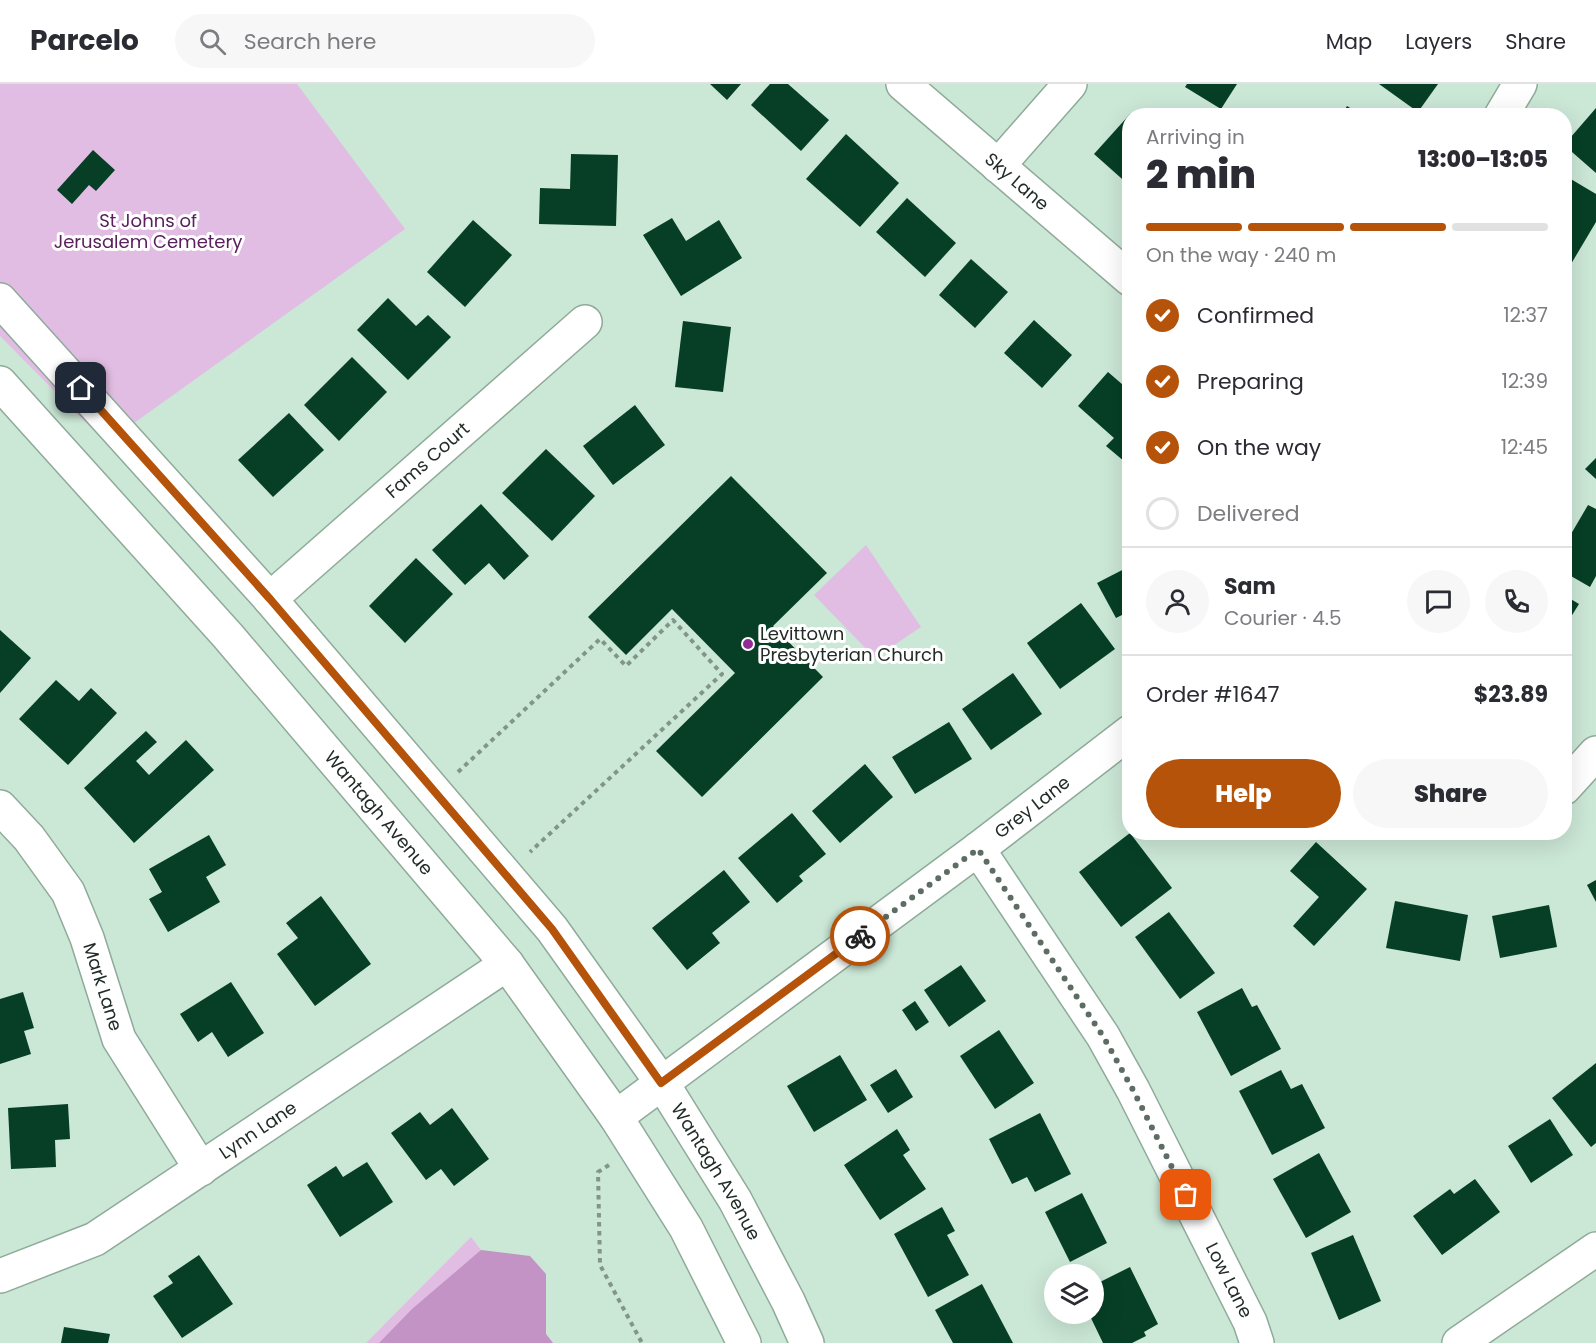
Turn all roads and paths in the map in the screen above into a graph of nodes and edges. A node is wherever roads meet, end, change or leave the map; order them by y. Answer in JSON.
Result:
{"nodes":[{"id":1,"x":903,"y":84,"type":"edge"},
{"id":2,"x":1070,"y":84,"type":"edge"},
{"id":3,"x":1520,"y":84,"type":"edge"},
{"id":4,"x":1506,"y":108,"type":"edge"},
{"id":5,"x":998,"y":166,"type":"junction"},
{"id":6,"x":1122,"y":272,"type":"edge"},
{"id":7,"x":0,"y":300,"type":"edge"},
{"id":8,"x":585,"y":322,"type":"dead end"},
{"id":9,"x":0,"y":383,"type":"edge"},
{"id":10,"x":270,"y":599,"type":"junction"},
{"id":11,"x":1122,"y":738,"type":"edge"},
{"id":12,"x":1596,"y":753,"type":"edge"},
{"id":13,"x":1572,"y":779,"type":"edge"},
{"id":14,"x":436,"y":793,"type":"junction"},
{"id":15,"x":0,"y":807,"type":"edge"},
{"id":16,"x":978,"y":849,"type":"junction"},
{"id":17,"x":506,"y":875,"type":"junction"},
{"id":18,"x":507,"y":964,"type":"junction"},
{"id":19,"x":661,"y":1083,"type":"junction"},
{"id":20,"x":616,"y":1117,"type":"junction"},
{"id":21,"x":635,"y":1148,"type":"junction"},
{"id":22,"x":201,"y":1169,"type":"junction"},
{"id":23,"x":1596,"y":1250,"type":"edge"},
{"id":24,"x":0,"y":1276,"type":"edge"},
{"id":25,"x":642,"y":1343,"type":"edge"},
{"id":26,"x":744,"y":1343,"type":"edge"},
{"id":27,"x":807,"y":1343,"type":"edge"},
{"id":28,"x":1257,"y":1343,"type":"edge"},
{"id":29,"x":1459,"y":1343,"type":"edge"}],
"edges":[{"from":1,"to":5,"type":"street","name":"Sky Lane"},
{"from":2,"to":5,"type":"street"},
{"from":3,"to":4,"type":"street"},
{"from":5,"to":6,"type":"street","name":"Sky Lane"},
{"from":7,"to":10,"type":"street","name":"Wantagh Avenue"},
{"from":8,"to":10,"type":"street","name":"Fams Court"},
{"from":9,"to":18,"type":"street","name":"Wantagh Avenue"},
{"from":10,"to":14,"type":"street","name":"Wantagh Avenue"},
{"from":11,"to":16,"type":"street","name":"Grey Lane"},
{"from":12,"to":13,"type":"street"},
{"from":14,"to":17,"type":"street","name":"Wantagh Avenue"},
{"from":14,"to":17,"type":"path"},
{"from":15,"to":22,"type":"street","name":"Mark Lane"},
{"from":16,"to":19,"type":"street","name":"Grey Lane"},
{"from":16,"to":28,"type":"street","name":"Low Lane"},
{"from":17,"to":19,"type":"street","name":"Wantagh Avenue"},
{"from":18,"to":20,"type":"street","name":"Wantagh Avenue"},
{"from":18,"to":22,"type":"street","name":"Lynn Lane"},
{"from":19,"to":20,"type":"street","name":"Grey Lane"},
{"from":19,"to":27,"type":"street","name":"Wantagh Avenue"},
{"from":20,"to":21,"type":"street","name":"Wantagh Avenue"},
{"from":21,"to":25,"type":"path"},
{"from":21,"to":26,"type":"street","name":"Wantagh Avenue"},
{"from":22,"to":24,"type":"street","name":"Lynn Lane"},
{"from":23,"to":29,"type":"street"}]}
